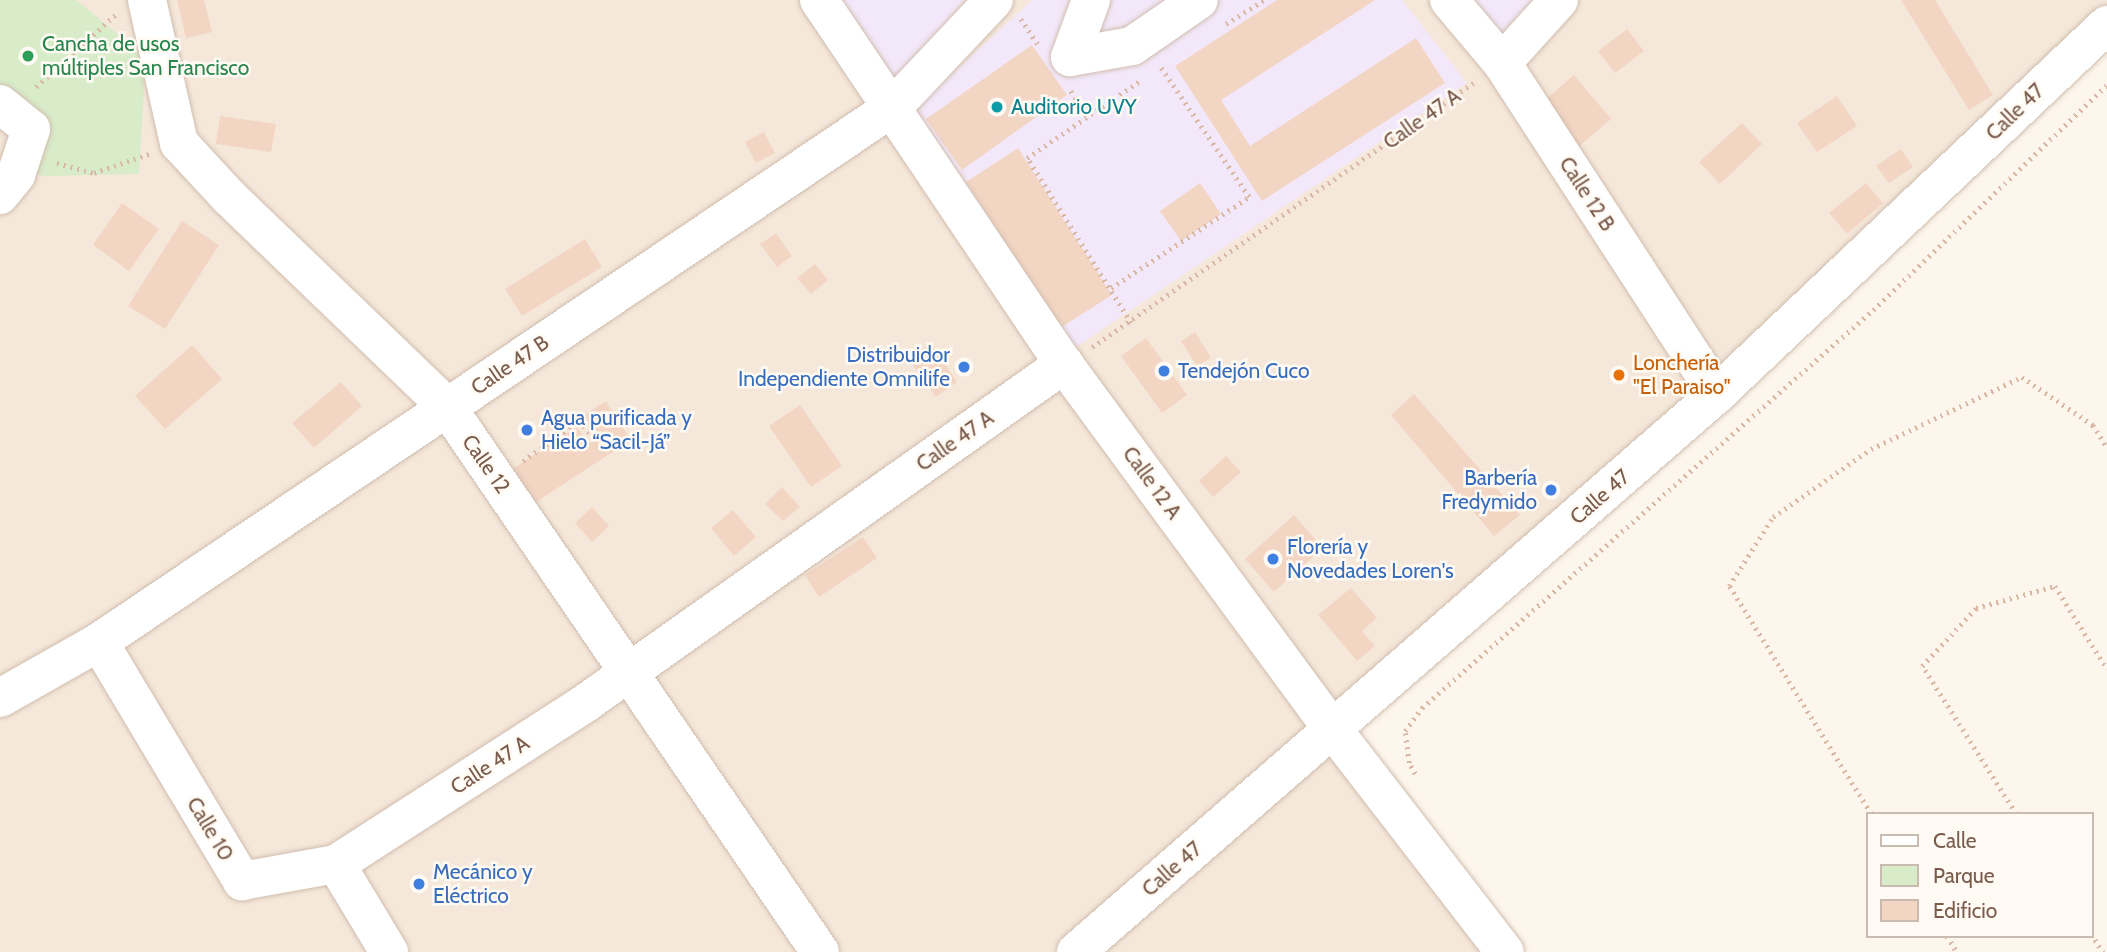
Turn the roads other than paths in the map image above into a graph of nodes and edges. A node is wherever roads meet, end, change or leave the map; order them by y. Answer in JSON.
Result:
{"nodes":[{"id":1,"x":819,"y":0,"type":"edge"},
{"id":2,"x":994,"y":0,"type":"edge"},
{"id":3,"x":1091,"y":0,"type":"edge"},
{"id":4,"x":1199,"y":0,"type":"edge"},
{"id":5,"x":1449,"y":0,"type":"edge"},
{"id":6,"x":1559,"y":0,"type":"edge"},
{"id":7,"x":150,"y":11,"type":"edge"},
{"id":8,"x":2107,"y":24,"type":"edge"},
{"id":9,"x":1502,"y":63,"type":"junction"},
{"id":10,"x":894,"y":107,"type":"junction"},
{"id":11,"x":6,"y":109,"type":"edge"},
{"id":12,"x":0,"y":195,"type":"edge"},
{"id":13,"x":1064,"y":364,"type":"junction"},
{"id":14,"x":1717,"y":394,"type":"junction"},
{"id":15,"x":447,"y":407,"type":"junction"},
{"id":16,"x":99,"y":642,"type":"junction"},
{"id":17,"x":630,"y":668,"type":"junction"},
{"id":18,"x":0,"y":698,"type":"edge"},
{"id":19,"x":1334,"y":731,"type":"junction"},
{"id":20,"x":336,"y":864,"type":"junction"},
{"id":21,"x":390,"y":952,"type":"edge"},
{"id":22,"x":820,"y":952,"type":"edge"},
{"id":23,"x":1076,"y":952,"type":"edge"},
{"id":24,"x":1505,"y":952,"type":"edge"}],
"edges":[{"from":1,"to":10,"type":"street","name":"Calle 12 A"},
{"from":2,"to":10,"type":"street","name":"Calle 47 B"},
{"from":3,"to":4,"type":"street"},
{"from":5,"to":9,"type":"street","name":"Calle 12 B"},
{"from":6,"to":9,"type":"street"},
{"from":7,"to":15,"type":"street","name":"Calle 12"},
{"from":8,"to":14,"type":"street","name":"Calle 47"},
{"from":9,"to":14,"type":"street","name":"Calle 12 B"},
{"from":10,"to":13,"type":"street","name":"Calle 12 A"},
{"from":10,"to":15,"type":"street","name":"Calle 47 B"},
{"from":11,"to":12,"type":"street"},
{"from":13,"to":17,"type":"street","name":"Calle 47 A"},
{"from":13,"to":19,"type":"street","name":"Calle 12 A"},
{"from":14,"to":19,"type":"street","name":"Calle 47"},
{"from":15,"to":16,"type":"street","name":"Calle 47 B"},
{"from":15,"to":17,"type":"street","name":"Calle 12"},
{"from":16,"to":18,"type":"street","name":"Calle 47 B"},
{"from":16,"to":20,"type":"street","name":"Calle 10"},
{"from":17,"to":20,"type":"street","name":"Calle 47 A"},
{"from":17,"to":22,"type":"street","name":"Calle 12"},
{"from":19,"to":23,"type":"street","name":"Calle 47"},
{"from":19,"to":24,"type":"street","name":"Calle 12 A"},
{"from":20,"to":21,"type":"street"}]}
